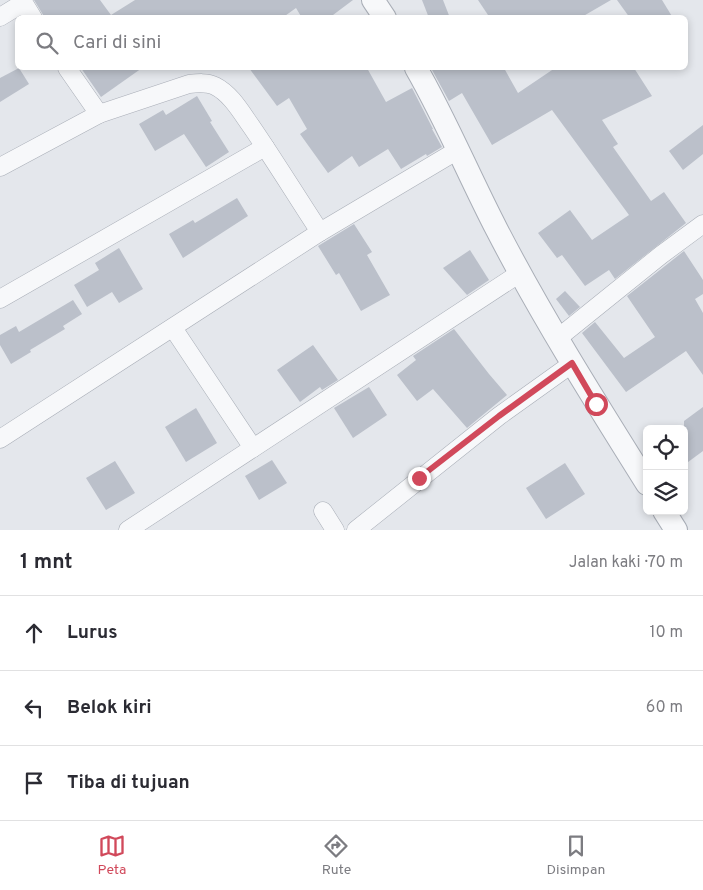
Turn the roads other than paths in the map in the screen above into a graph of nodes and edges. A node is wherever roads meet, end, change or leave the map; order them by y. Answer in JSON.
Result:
{"nodes":[{"id":1,"x":373,"y":0,"type":"edge"},
{"id":2,"x":23,"y":1,"type":"edge"},
{"id":3,"x":31,"y":15,"type":"edge"},
{"id":4,"x":382,"y":15,"type":"edge"},
{"id":5,"x":0,"y":17,"type":"edge"},
{"id":6,"x":67,"y":70,"type":"edge"},
{"id":7,"x":417,"y":70,"type":"edge"},
{"id":8,"x":99,"y":114,"type":"junction"},
{"id":9,"x":265,"y":147,"type":"junction"},
{"id":10,"x":458,"y":150,"type":"junction"},
{"id":11,"x":0,"y":167,"type":"edge"},
{"id":12,"x":703,"y":224,"type":"edge"},
{"id":13,"x":320,"y":232,"type":"junction"},
{"id":14,"x":520,"y":273,"type":"junction"},
{"id":15,"x":0,"y":299,"type":"edge"},
{"id":16,"x":173,"y":328,"type":"junction"},
{"id":17,"x":558,"y":338,"type":"junction"},
{"id":18,"x":572,"y":363,"type":"junction"},
{"id":19,"x":0,"y":439,"type":"edge"},
{"id":20,"x":253,"y":448,"type":"junction"},
{"id":21,"x":643,"y":478,"type":"edge"},
{"id":22,"x":323,"y":511,"type":"dead end"},
{"id":23,"x":667,"y":515,"type":"edge"},
{"id":24,"x":128,"y":530,"type":"edge"},
{"id":25,"x":335,"y":530,"type":"edge"},
{"id":26,"x":356,"y":530,"type":"edge"},
{"id":27,"x":676,"y":530,"type":"edge"}],
"edges":[{"from":1,"to":4,"type":"street"},
{"from":2,"to":3,"type":"street"},
{"from":2,"to":5,"type":"street"},
{"from":6,"to":8,"type":"street"},
{"from":7,"to":10,"type":"street"},
{"from":8,"to":9,"type":"street"},
{"from":8,"to":11,"type":"street"},
{"from":9,"to":13,"type":"street"},
{"from":9,"to":15,"type":"street"},
{"from":10,"to":13,"type":"street"},
{"from":10,"to":14,"type":"street"},
{"from":12,"to":17,"type":"street"},
{"from":13,"to":16,"type":"street"},
{"from":14,"to":17,"type":"street"},
{"from":14,"to":20,"type":"street"},
{"from":16,"to":19,"type":"street"},
{"from":16,"to":20,"type":"street"},
{"from":17,"to":18,"type":"street"},
{"from":18,"to":21,"type":"street"},
{"from":18,"to":26,"type":"street"},
{"from":20,"to":24,"type":"street"},
{"from":22,"to":25,"type":"street"},
{"from":23,"to":27,"type":"street"}]}
